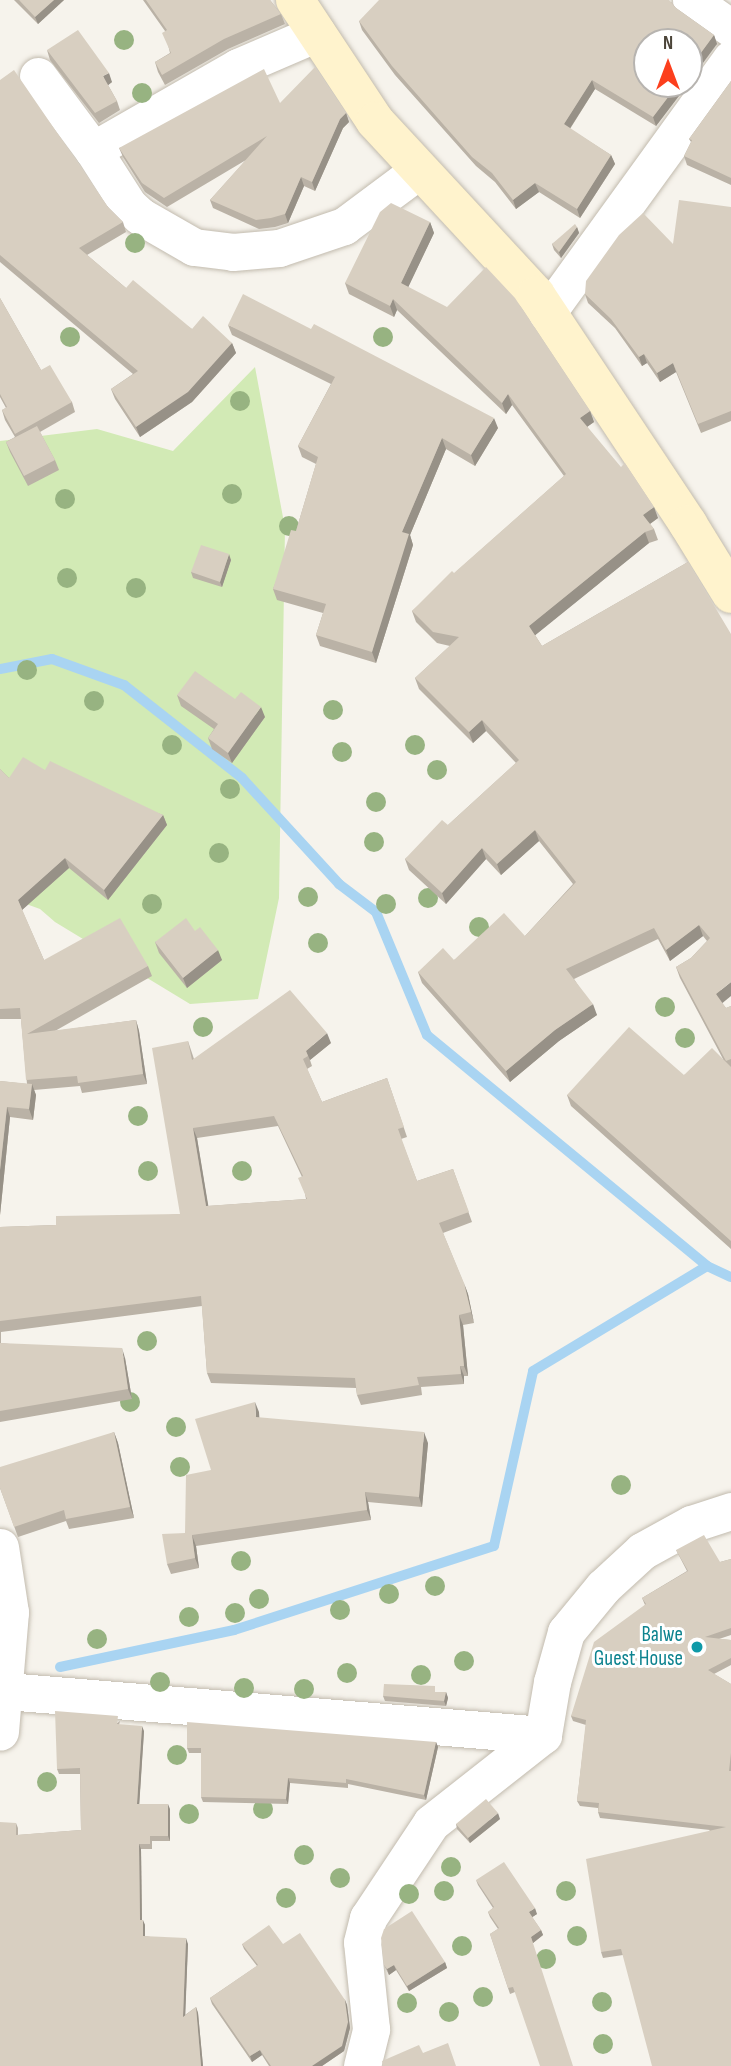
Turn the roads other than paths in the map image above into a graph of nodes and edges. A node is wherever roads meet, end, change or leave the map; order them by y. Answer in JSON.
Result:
{"nodes":[{"id":1,"x":295,"y":0,"type":"edge"},
{"id":2,"x":691,"y":0,"type":"edge"},
{"id":3,"x":731,"y":28,"type":"edge"},
{"id":4,"x":317,"y":33,"type":"junction"},
{"id":5,"x":731,"y":59,"type":"edge"},
{"id":6,"x":38,"y":76,"type":"dead end"},
{"id":7,"x":93,"y":150,"type":"junction"},
{"id":8,"x":419,"y":170,"type":"junction"},
{"id":9,"x":547,"y":313,"type":"junction"},
{"id":10,"x":731,"y":594,"type":"edge"},
{"id":11,"x":731,"y":1511,"type":"edge"},
{"id":12,"x":0,"y":1548,"type":"edge"},
{"id":13,"x":6,"y":1691,"type":"junction"},
{"id":14,"x":0,"y":1732,"type":"edge"},
{"id":15,"x":543,"y":1735,"type":"junction"},
{"id":16,"x":362,"y":2066,"type":"edge"}],
"edges":[{"from":1,"to":4,"type":"street"},
{"from":2,"to":3,"type":"street"},
{"from":4,"to":7,"type":"street"},
{"from":4,"to":8,"type":"street"},
{"from":5,"to":9,"type":"street"},
{"from":6,"to":7,"type":"street"},
{"from":7,"to":8,"type":"street"},
{"from":8,"to":9,"type":"street"},
{"from":9,"to":10,"type":"street"},
{"from":11,"to":15,"type":"street"},
{"from":12,"to":13,"type":"street"},
{"from":13,"to":14,"type":"street"},
{"from":13,"to":15,"type":"street"},
{"from":15,"to":16,"type":"street"}]}
